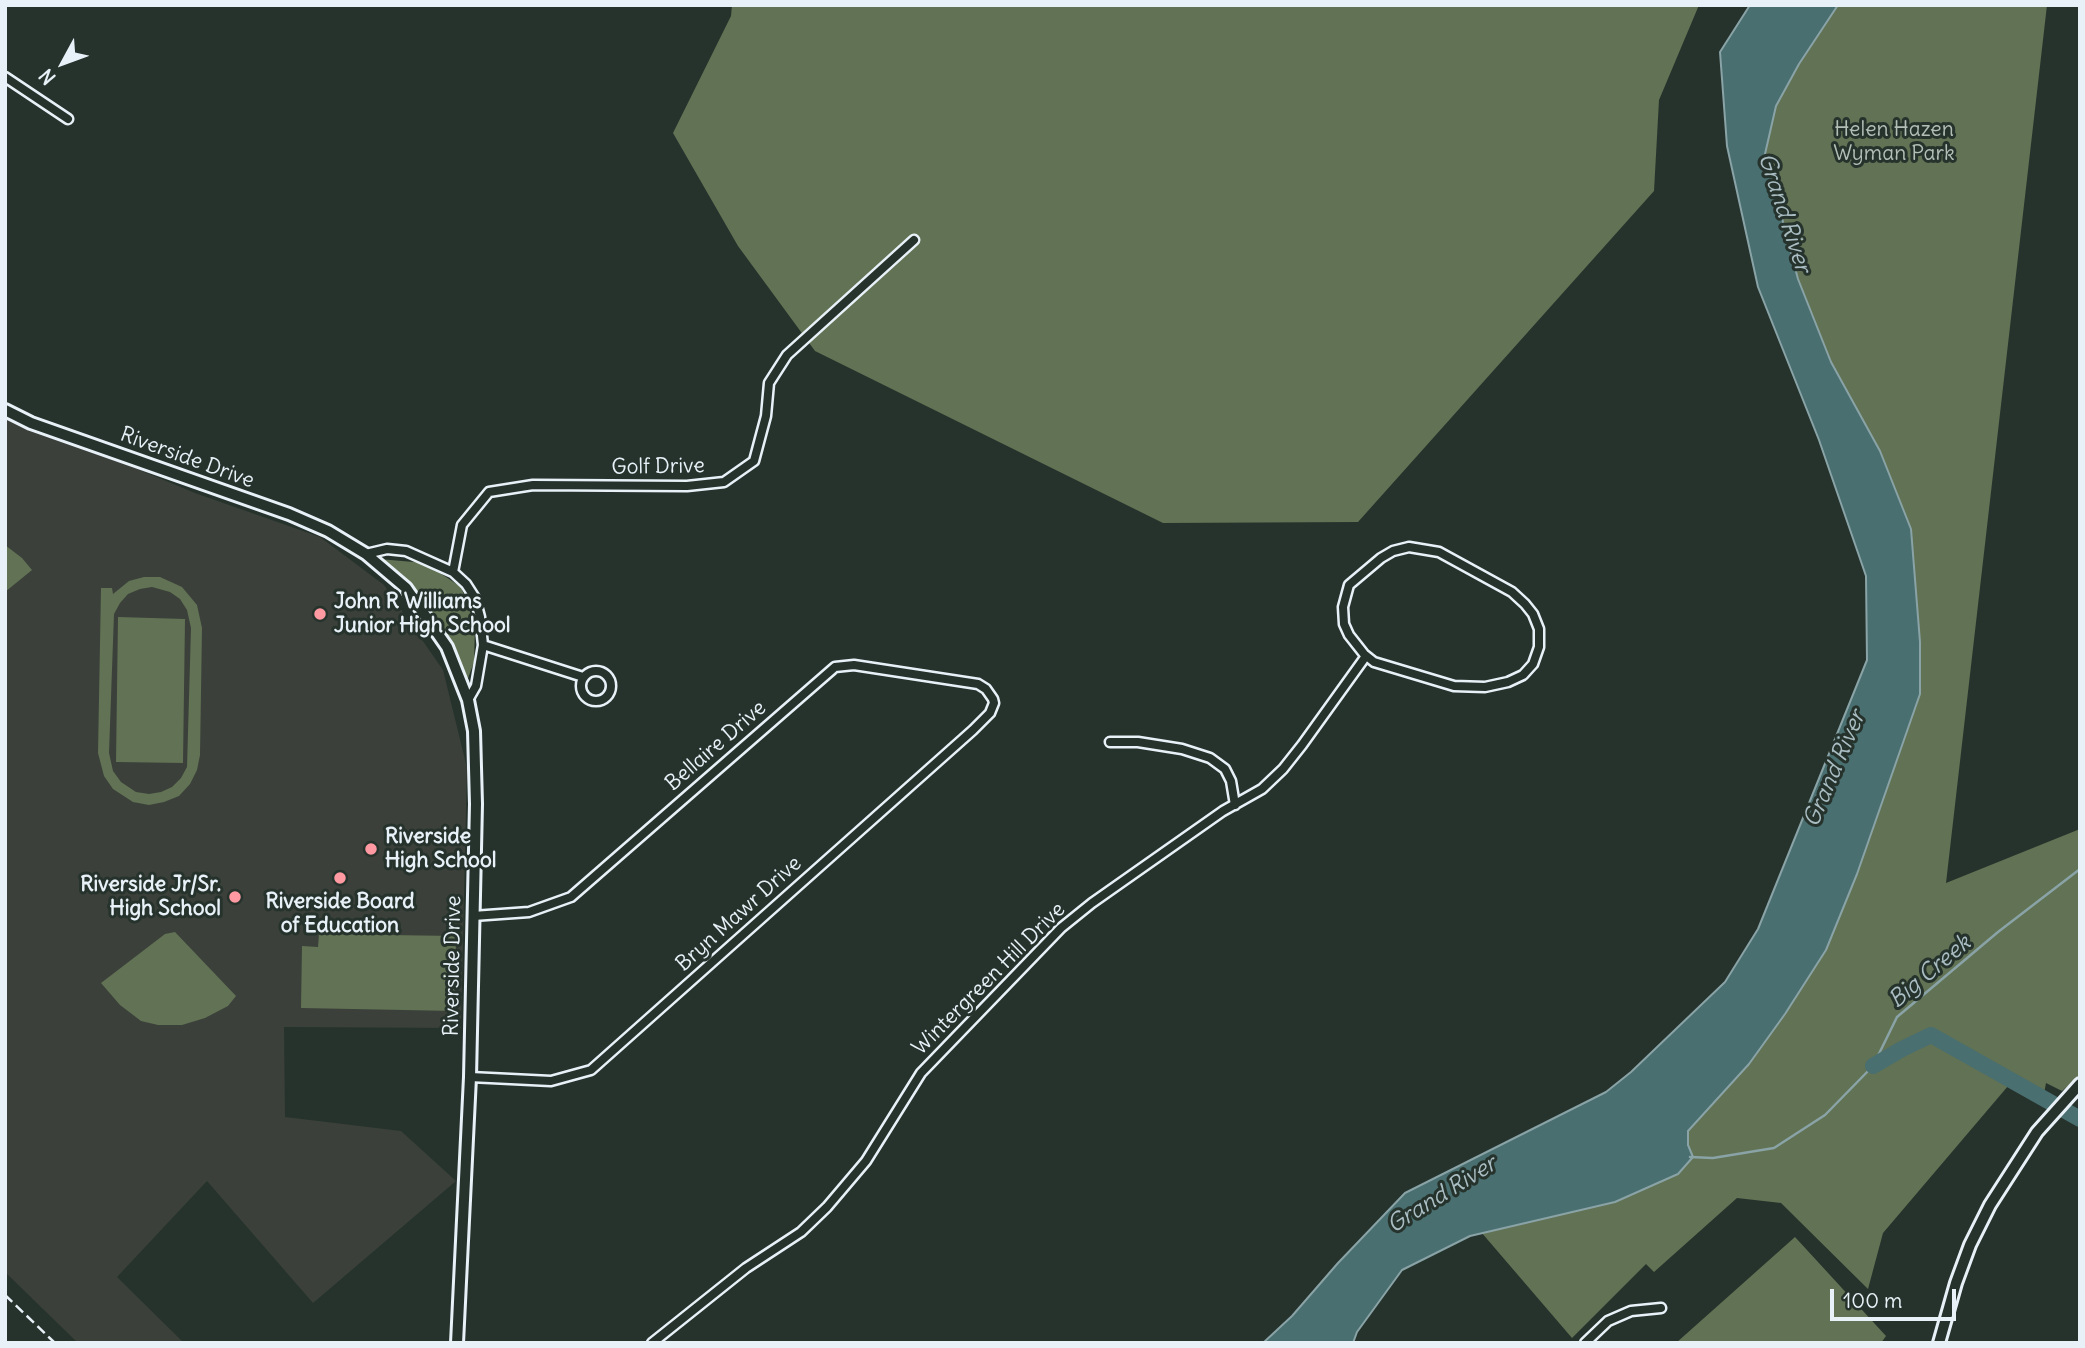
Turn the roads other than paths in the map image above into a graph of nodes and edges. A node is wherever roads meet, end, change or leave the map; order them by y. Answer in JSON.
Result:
{"nodes":[{"id":1,"x":5,"y":77,"type":"edge"},
{"id":2,"x":68,"y":118,"type":"dead end"},
{"id":3,"x":914,"y":240,"type":"dead end"},
{"id":4,"x":5,"y":410,"type":"edge"},
{"id":5,"x":366,"y":554,"type":"junction"},
{"id":6,"x":453,"y":572,"type":"junction"},
{"id":7,"x":483,"y":645,"type":"junction"},
{"id":8,"x":1366,"y":656,"type":"junction"},
{"id":9,"x":583,"y":677,"type":"dead end"},
{"id":10,"x":993,"y":699,"type":"joint"},
{"id":11,"x":468,"y":700,"type":"junction"},
{"id":12,"x":1111,"y":742,"type":"dead end"},
{"id":13,"x":1234,"y":805,"type":"junction"},
{"id":14,"x":473,"y":916,"type":"junction"},
{"id":15,"x":470,"y":1077,"type":"junction"},
{"id":16,"x":2080,"y":1084,"type":"edge"},
{"id":17,"x":1661,"y":1308,"type":"dead end"},
{"id":18,"x":457,"y":1343,"type":"edge"},
{"id":19,"x":652,"y":1343,"type":"edge"},
{"id":20,"x":1585,"y":1343,"type":"edge"},
{"id":21,"x":1939,"y":1343,"type":"edge"}],
"edges":[{"from":1,"to":2,"type":"street"},
{"from":3,"to":6,"type":"street","name":"Golf Drive"},
{"from":4,"to":5,"type":"main road","name":"Riverside Drive"},
{"from":5,"to":6,"type":"street"},
{"from":5,"to":11,"type":"main road","name":"Riverside Drive"},
{"from":6,"to":7,"type":"street"},
{"from":7,"to":9,"type":"street"},
{"from":7,"to":11,"type":"street"},
{"from":8,"to":8,"type":"street"},
{"from":8,"to":13,"type":"street","name":"Wintergreen Hill Drive"},
{"from":10,"to":14,"type":"street","name":"Bellaire Drive"},
{"from":10,"to":15,"type":"street","name":"Bryn Mawr Drive"},
{"from":11,"to":14,"type":"main road","name":"Riverside Drive"},
{"from":12,"to":13,"type":"street"},
{"from":13,"to":19,"type":"street","name":"Wintergreen Hill Drive"},
{"from":14,"to":15,"type":"main road","name":"Riverside Drive"},
{"from":15,"to":18,"type":"main road","name":"Riverside Drive"},
{"from":16,"to":21,"type":"main road"},
{"from":17,"to":20,"type":"street"}]}
